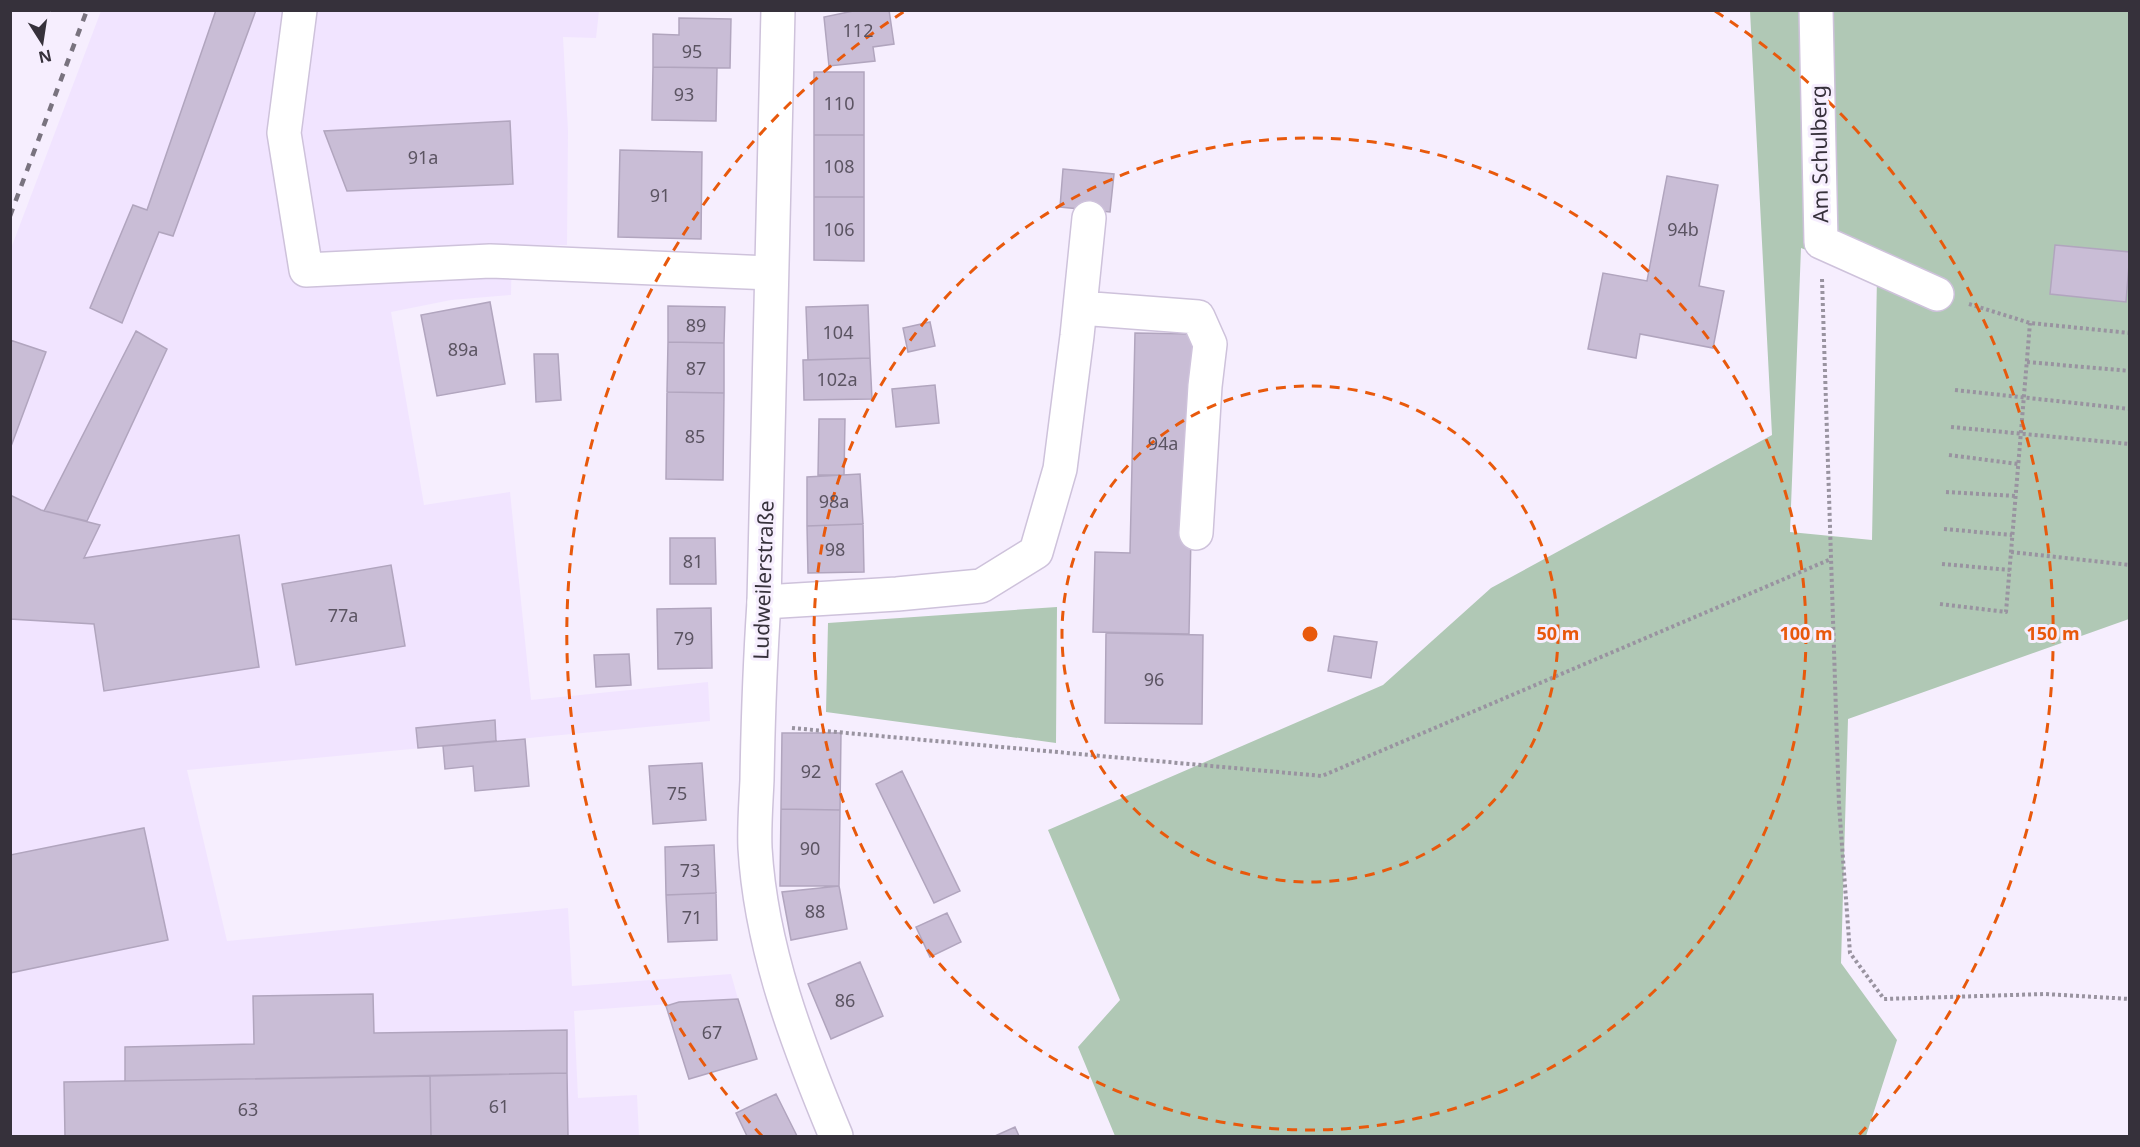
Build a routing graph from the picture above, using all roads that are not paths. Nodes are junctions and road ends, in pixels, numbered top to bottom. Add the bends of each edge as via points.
1 (300, 10) edge
2 (778, 10) edge
3 (1816, 10) edge
4 (1089, 218) dead end
5 (771, 273) junction
6 (1937, 294) road end
7 (1080, 308) junction
8 (1196, 533) dead end
9 (764, 602) junction
10 (836, 1137) edge

1 - 5 main road via 284,133 306,270 490,261
2 - 5 main road, Ludweilerstraße
3 - 6 main road, Am Schulberg via 1821,242
4 - 7 main road
5 - 9 main road, Ludweilerstraße
7 - 8 main road via 1198,317 1210,344
7 - 9 main road via 1060,470 1036,552 981,586
9 - 10 main road, Ludweilerstraße via 755,848 780,987

